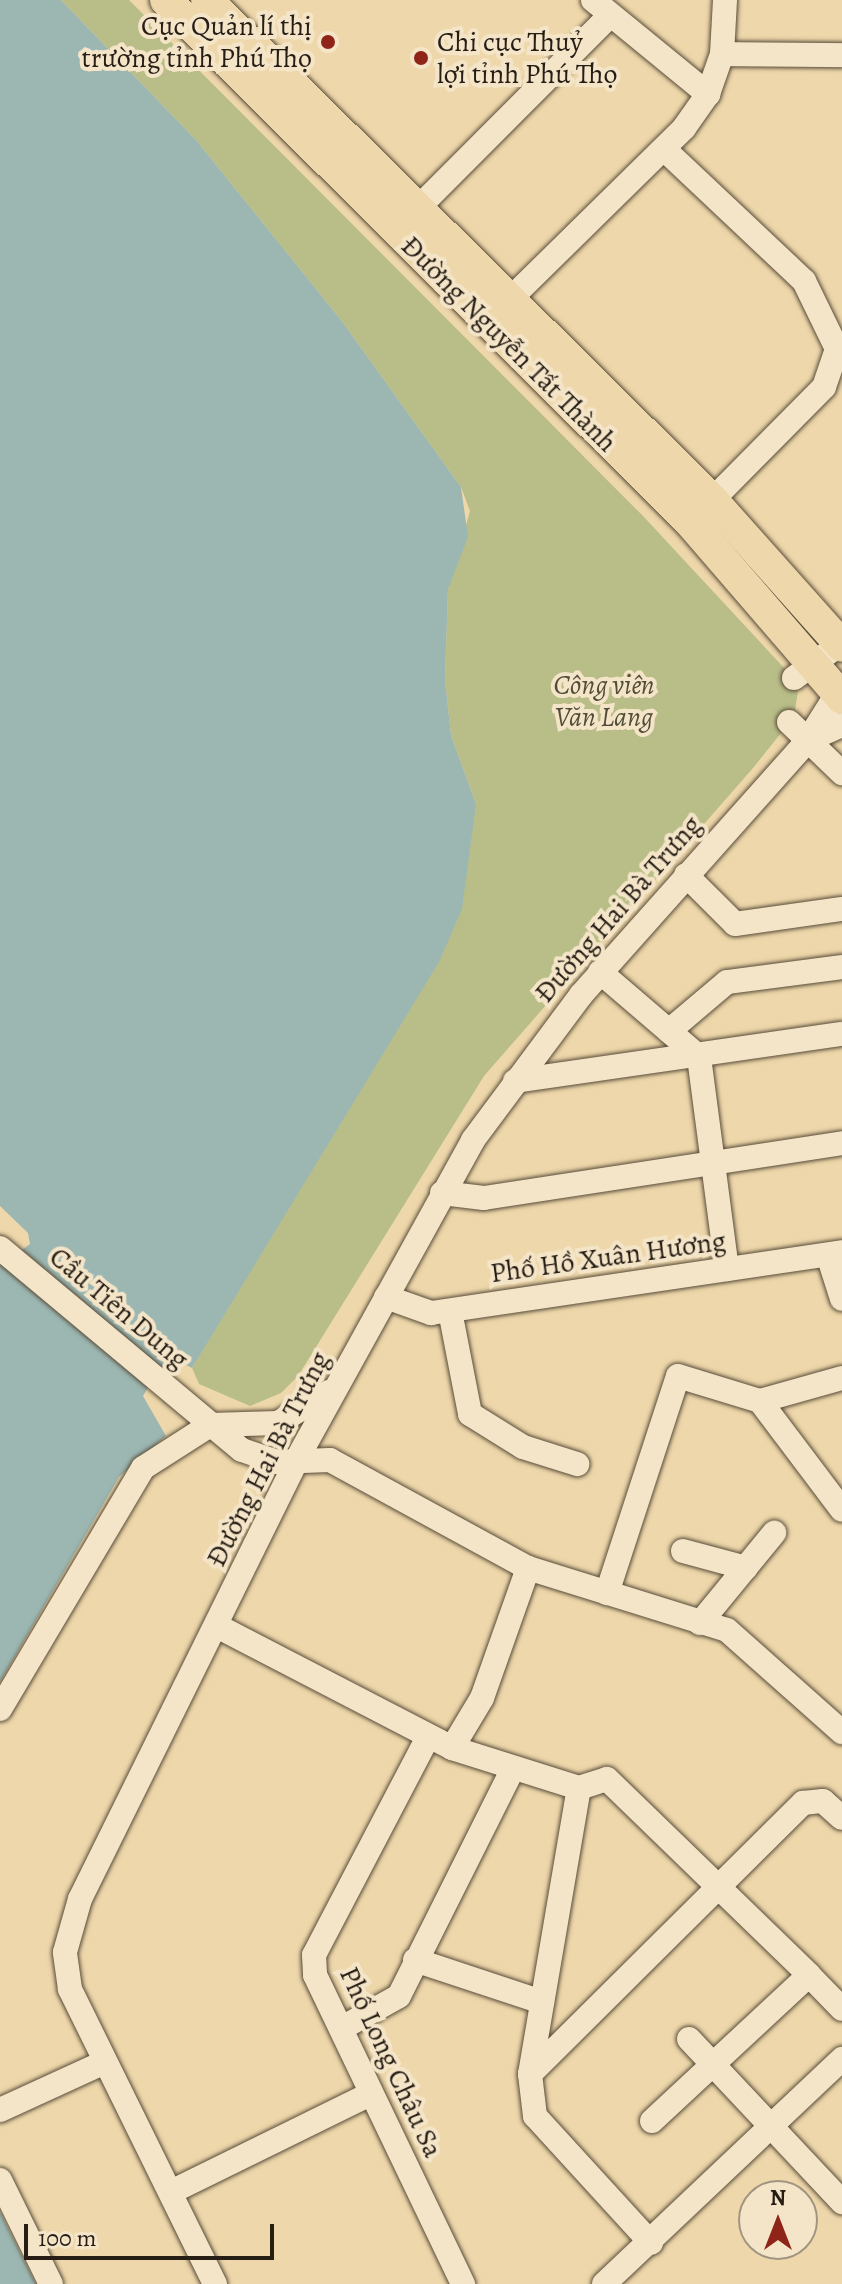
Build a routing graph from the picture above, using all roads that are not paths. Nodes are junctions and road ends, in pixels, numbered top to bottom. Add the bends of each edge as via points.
1 (166, 0) edge
2 (207, 0) edge
3 (725, 0) edge
4 (601, 8) edge
5 (722, 54) junction
6 (842, 55) edge
7 (708, 94) junction
8 (665, 150) junction
9 (416, 210) junction
10 (497, 312) junction
11 (839, 350) edge
12 (712, 500) junction
13 (823, 658) edge
14 (840, 692) edge
15 (789, 722) dead end
16 (842, 725) edge
17 (808, 740) junction
18 (842, 773) edge
19 (686, 875) junction
20 (842, 909) edge
21 (842, 967) edge
22 (600, 972) junction
23 (669, 1031) junction
24 (842, 1034) edge
25 (699, 1057) junction
26 (515, 1081) junction
27 (842, 1143) edge
28 (715, 1162) junction
29 (442, 1193) junction
30 (3, 1251) edge
31 (835, 1254) edge
32 (727, 1269) junction
33 (386, 1297) junction
34 (842, 1299) edge
35 (450, 1311) junction
36 (346, 1369) junction
37 (842, 1378) edge
38 (760, 1401) junction
39 (202, 1417) junction
40 (296, 1461) junction
41 (577, 1464) dead end
42 (842, 1510) edge
43 (774, 1533) dead end
44 (683, 1551) dead end
45 (528, 1568) junction
46 (746, 1568) junction
47 (607, 1593) junction
48 (700, 1623) junction
49 (217, 1626) junction
50 (0, 1709) edge
51 (837, 1719) edge
52 (428, 1737) junction
53 (452, 1748) junction
54 (512, 1770) junction
55 (579, 1788) junction
56 (842, 1818) edge
57 (719, 1887) junction
58 (415, 1960) junction
59 (809, 1975) junction
60 (542, 2002) junction
61 (842, 2009) edge
62 (342, 2028) junction
63 (689, 2039) dead end
64 (842, 2059) edge
65 (105, 2062) junction
66 (716, 2066) junction
67 (530, 2074) junction
68 (370, 2094) junction
69 (0, 2110) edge
70 (652, 2121) dead end
71 (770, 2126) junction
72 (0, 2180) edge
73 (171, 2192) junction
74 (842, 2202) edge
75 (651, 2243) junction
76 (51, 2284) edge
77 (215, 2284) edge
78 (463, 2284) edge
79 (604, 2284) edge

1 - 10 main road, Đường Nguyễn Tất Thành
2 - 9 main road, Đường Nguyễn Tất Thành
3 - 5 street
4 - 7 street
4 - 9 street
5 - 6 street
5 - 7 street
7 - 8 street
8 - 10 street
8 - 11 street via 804,281
9 - 10 main road, Đường Nguyễn Tất Thành
10 - 12 main road, Đường Nguyễn Tất Thành
10 - 13 main road, Đường Nguyễn Tất Thành
11 - 12 street via 824,387
12 - 13 main road, Đường Nguyễn Tất Thành
13 - 14 main road, Đường Nguyễn Tất Thành
14 - 17 street, Đường Hai Bà Trưng
15 - 17 street
16 - 17 street, Đường Hai Bà Trưng
17 - 18 street
17 - 19 street, Đường Hai Bà Trưng
19 - 20 street via 735,924
19 - 22 street, Đường Hai Bà Trưng
21 - 23 street via 727,982
22 - 23 street
22 - 26 street, Đường Hai Bà Trưng
23 - 25 street
24 - 25 street
25 - 26 street
25 - 28 street
26 - 29 street, Đường Hai Bà Trưng
27 - 28 street
28 - 29 street via 469,1200
28 - 32 street
29 - 33 street, Đường Hai Bà Trưng
30 - 39 street, Cầu Tiên Dung
31 - 32 street, Phố Hồ Xuân Hương
31 - 34 street
32 - 35 street, Phố Hồ Xuân Hương
33 - 35 street, Phố Hồ Xuân Hương via 415,1312
33 - 36 street, Đường Hai Bà Trưng
35 - 41 street via 470,1414 523,1447
36 - 39 street via 301,1414 254,1428
36 - 40 street, Đường Hai Bà Trưng
37 - 38 street
38 - 42 street
38 - 47 street via 684,1375 673,1381
39 - 40 street, Cầu Tiên Dung via 262,1459
39 - 50 street via 125,1490
40 - 45 street, Cầu Tiên Dung via 342,1465
40 - 49 street, Đường Hai Bà Trưng
43 - 46 street
44 - 46 street
45 - 47 street, Cầu Tiên Dung
45 - 53 street via 482,1698
46 - 48 street
47 - 48 street, Cầu Tiên Dung
48 - 51 street, Cầu Tiên Dung via 727,1630
49 - 52 street
49 - 65 street, Đường Hai Bà Trưng via 68,1929 68,1979
52 - 53 street
52 - 62 street, Phố Long Châu Sa via 314,1955 315,1975
53 - 54 street
54 - 55 street
54 - 58 street
55 - 57 street via 607,1779
55 - 60 street
56 - 57 street via 823,1801 803,1803
57 - 59 street
57 - 67 street
58 - 60 street
58 - 62 street via 382,2012
59 - 61 street
59 - 66 street
60 - 67 street
62 - 68 street, Phố Long Châu Sa
63 - 66 street
64 - 71 street
65 - 69 street
65 - 73 street, Đường Hai Bà Trưng
66 - 70 street
66 - 71 street
67 - 75 street via 535,2116
68 - 73 street
68 - 78 street, Phố Long Châu Sa
71 - 74 street
71 - 75 street
72 - 76 street
73 - 77 street, Đường Hai Bà Trưng
75 - 79 street

